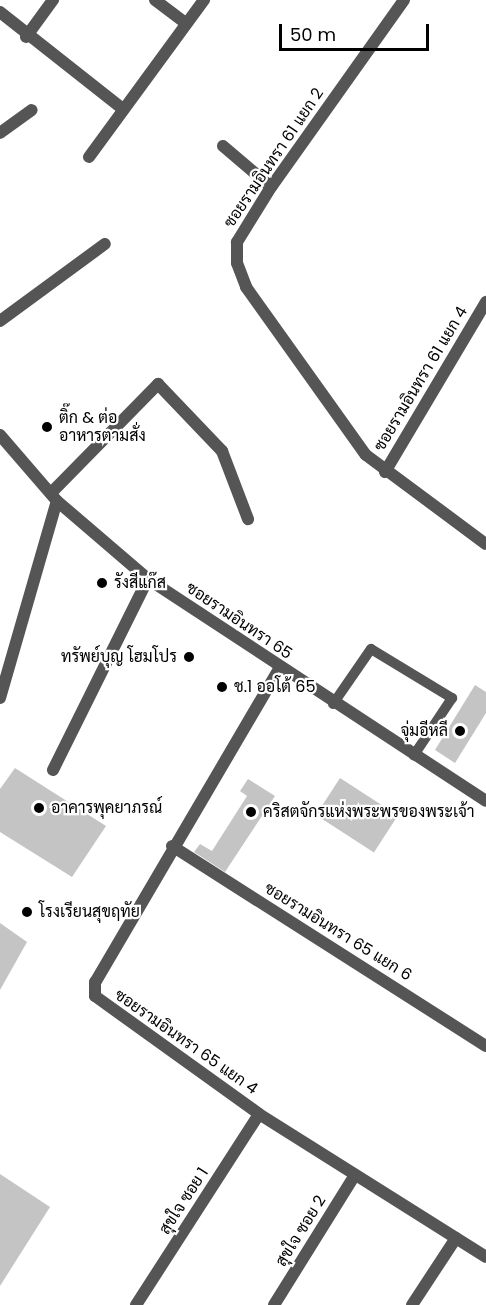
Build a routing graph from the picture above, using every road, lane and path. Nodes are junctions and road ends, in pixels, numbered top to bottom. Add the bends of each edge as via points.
1 (53, 0) edge
2 (155, 0) edge
3 (204, 0) edge
4 (405, 0) edge
5 (0, 12) edge
6 (186, 23) junction
7 (26, 37) junction
8 (123, 109) junction
9 (32, 110) dead end
10 (0, 133) edge
11 (223, 146) dead end
12 (89, 157) dead end
13 (271, 187) junction
14 (105, 244) dead end
15 (486, 302) edge
16 (0, 321) edge
17 (0, 435) edge
18 (385, 472) junction
19 (54, 497) junction
20 (248, 519) dead end
21 (486, 544) edge
22 (148, 579) junction
23 (279, 669) junction
24 (0, 698) edge
25 (333, 704) junction
26 (414, 755) junction
27 (53, 770) dead end
28 (486, 801) edge
29 (172, 846) junction
30 (486, 1046) edge
31 (259, 1114) junction
32 (356, 1175) junction
33 (456, 1238) junction
34 (486, 1257) edge
35 (136, 1305) edge
36 (274, 1305) edge
37 (412, 1305) edge

1 - 7 street
2 - 6 street
3 - 6 street
4 - 13 street, ซอยรามอินทรา 61 แยก 2
5 - 7 street
6 - 8 street
7 - 8 street
8 - 12 street
9 - 10 street
11 - 13 street
13 - 18 street, ซอยรามอินทรา 61 แยก 2 via 237,242 237,263 246,287 345,432
14 - 16 street
15 - 18 street, ซอยรามอินทรา 61 แยก 4
17 - 19 street, ซอยรามอินทรา 65
18 - 21 street, ซอยรามอินทรา 61 แยก 2
19 - 20 street via 158,384 222,451
19 - 22 street, ซอยรามอินทรา 65
19 - 24 street
22 - 23 street, ซอยรามอินทรา 65
22 - 27 street
23 - 25 street, ซอยรามอินทรา 65
23 - 29 street, ซอยรามอินทรา 65 แยก 4
25 - 26 street, ซอยรามอินทรา 65
25 - 26 lane via 371,649 452,698
26 - 28 street, ซอยรามอินทรา 65
29 - 30 street, ซอยรามอินทรา 65 แยก 6
29 - 31 street, ซอยรามอินทรา 65 แยก 4 via 95,982 95,996
31 - 32 street, ซอยรามอินทรา 65 แยก 4
31 - 35 street, สุขใจ ซอย 1
32 - 33 street, ซอยรามอินทรา 65 แยก 4
32 - 36 street, สุขใจ ซอย 2
33 - 34 street, ซอยรามอินทรา 65 แยก 4
33 - 37 street

